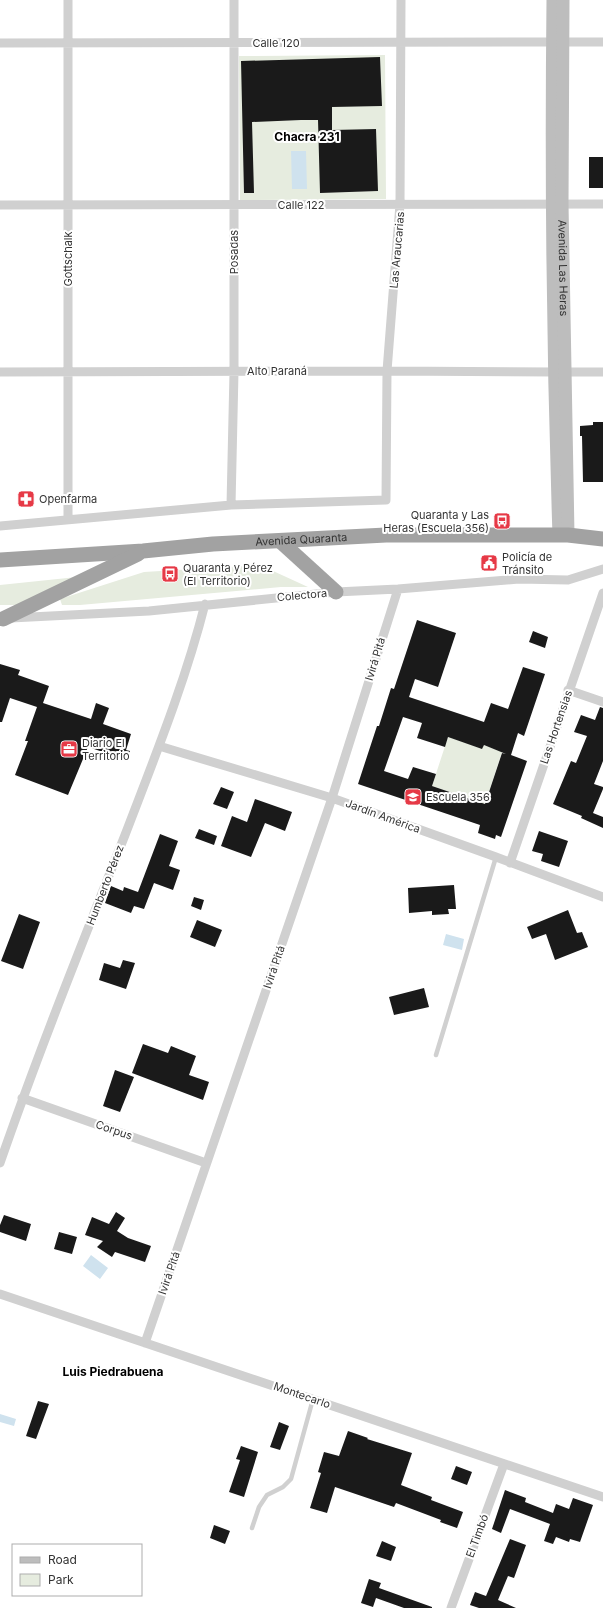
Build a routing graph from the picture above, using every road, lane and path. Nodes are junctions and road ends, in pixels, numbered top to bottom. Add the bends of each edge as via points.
1 (68, 0) edge
2 (234, 0) edge
3 (400, 0) edge
4 (553, 0) edge
5 (563, 0) edge
6 (400, 42) junction
7 (558, 42) junction
8 (603, 42) edge
9 (0, 43) edge
10 (68, 43) junction
11 (234, 43) junction
12 (400, 204) junction
13 (557, 204) junction
14 (603, 204) edge
15 (0, 205) edge
16 (68, 205) junction
17 (234, 205) junction
18 (387, 371) junction
19 (0, 372) edge
20 (68, 372) junction
21 (234, 372) junction
22 (560, 372) junction
23 (603, 372) edge
24 (231, 504) junction
25 (68, 519) junction
26 (0, 526) edge
27 (563, 535) junction
28 (603, 538) edge
29 (280, 541) junction
30 (143, 551) junction
31 (0, 560) edge
32 (603, 569) edge
33 (398, 589) junction
34 (336, 592) junction
35 (603, 593) edge
36 (205, 604) junction
37 (2, 619) edge
38 (568, 690) junction
39 (603, 702) edge
40 (159, 746) junction
41 (332, 798) junction
42 (496, 857) junction
43 (510, 863) junction
44 (603, 898) edge
45 (436, 1055) dead end
46 (22, 1098) junction
47 (206, 1163) junction
48 (0, 1164) edge
49 (0, 1294) edge
50 (145, 1342) junction
51 (314, 1399) junction
52 (504, 1464) junction
53 (603, 1497) edge
54 (252, 1528) dead end
55 (451, 1608) edge

1 - 10 street, Gottschalk
2 - 11 street, Posadas
3 - 6 street, Las Araucarias
4 - 7 main road, Avenida Las Heras
5 - 7 main road, Avenida Las Heras
6 - 7 street, Calle 120
6 - 11 street, Calle 120
6 - 12 street, Las Araucarias
7 - 8 street, Calle 120
7 - 13 main road, Avenida Las Heras
9 - 10 street, Calle 120
10 - 11 street, Calle 120
10 - 16 street, Gottschalk
11 - 17 street, Posadas
12 - 13 street, Calle 122
12 - 17 street, Calle 122
12 - 18 street, Las Araucarias
13 - 14 street, Calle 122
13 - 22 main road, Avenida Las Heras
15 - 16 street, Calle 122
16 - 17 street, Calle 122
16 - 20 street, Gottschalk
17 - 21 street, Posadas
18 - 21 street, Alto Paraná
18 - 22 street, Alto Paraná
18 - 24 street, Las Araucarias via 386,500
19 - 20 street, Alto Paraná
20 - 21 street, Alto Paraná
20 - 25 street, Gottschalk
21 - 24 street, Posadas
22 - 23 street, Alto Paraná
22 - 27 main road, Avenida Las Heras
24 - 25 street
25 - 26 street
27 - 28 highway, Avenida Quaranta
27 - 29 highway, Avenida Quaranta via 386,535
29 - 30 highway, Avenida Quaranta
29 - 34 highway
30 - 31 highway, Avenida Quaranta
30 - 37 highway
32 - 33 street, Colectora via 568,580 520,579
33 - 34 street, Colectora
33 - 41 street, Ivirá Pitá
34 - 36 street, Colectora
35 - 38 street, Las Hortensias
36 - 37 street, Colectora via 149,611
36 - 40 street, Humberto Pérez
38 - 39 street
38 - 43 street, Las Hortensias
40 - 41 street, Jardín América
40 - 46 street, Humberto Pérez
41 - 42 street, Jardín América
41 - 47 street, Ivirá Pitá
42 - 43 street, Jardín América
42 - 45 lane
43 - 44 street, Jardín América
46 - 47 street, Corpus
46 - 48 street, Humberto Pérez
47 - 50 street, Ivirá Pitá
49 - 50 street, Montecarlo
50 - 51 street, Montecarlo
51 - 52 street, Montecarlo
51 - 54 lane via 291,1478 283,1487 267,1495
52 - 53 street, Montecarlo
52 - 55 street, El Timbó

